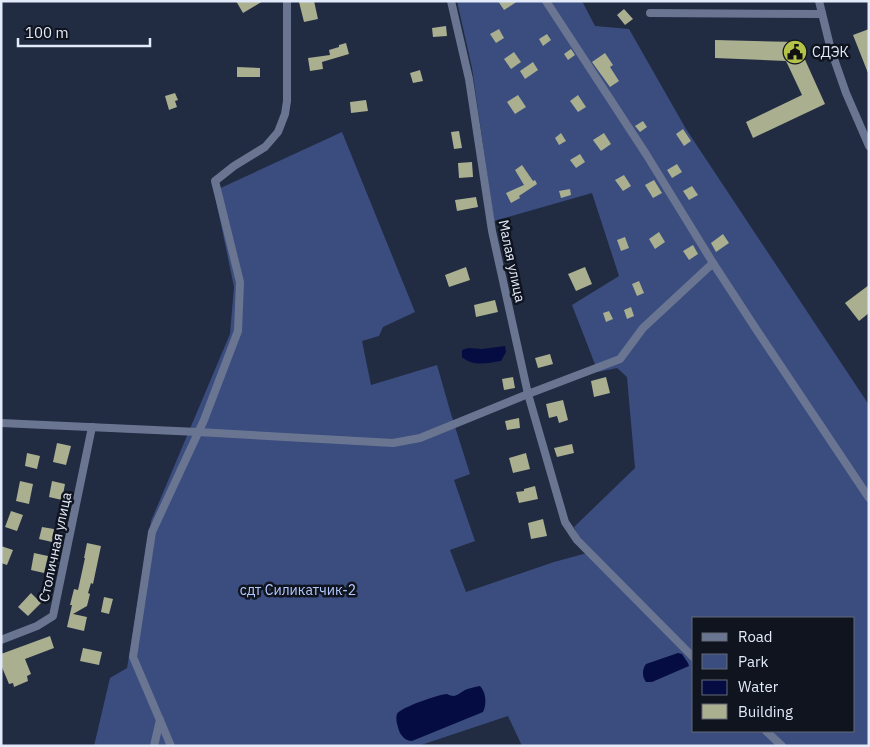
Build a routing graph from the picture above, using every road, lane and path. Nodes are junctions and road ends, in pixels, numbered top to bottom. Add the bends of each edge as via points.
1 (286, 1) edge
2 (451, 1) edge
3 (546, 1) edge
4 (819, 1) edge
5 (650, 13) dead end
6 (822, 14) junction
7 (869, 146) edge
8 (713, 263) junction
9 (528, 394) junction
10 (1, 423) edge
11 (92, 427) junction
12 (198, 432) junction
13 (869, 498) edge
14 (1, 640) edge
15 (692, 656) edge
16 (160, 720) junction
17 (767, 732) edge
18 (154, 746) edge
19 (171, 746) edge
20 (782, 746) edge

1 - 12 street via 287,101 278,132 265,147 215,181 240,282 238,330
2 - 9 street, Малая улица via 469,78 492,231
3 - 8 street
4 - 6 street
5 - 6 street
6 - 7 street via 846,93
8 - 9 street via 643,328 620,359
8 - 13 street
9 - 12 street via 420,438 393,443
9 - 15 street, Малая улица via 565,522 577,540
10 - 11 street
11 - 12 street
11 - 14 street, Столичная улица via 53,616 38,626
12 - 16 street via 152,532 133,657
16 - 18 street
16 - 19 street
17 - 20 street

